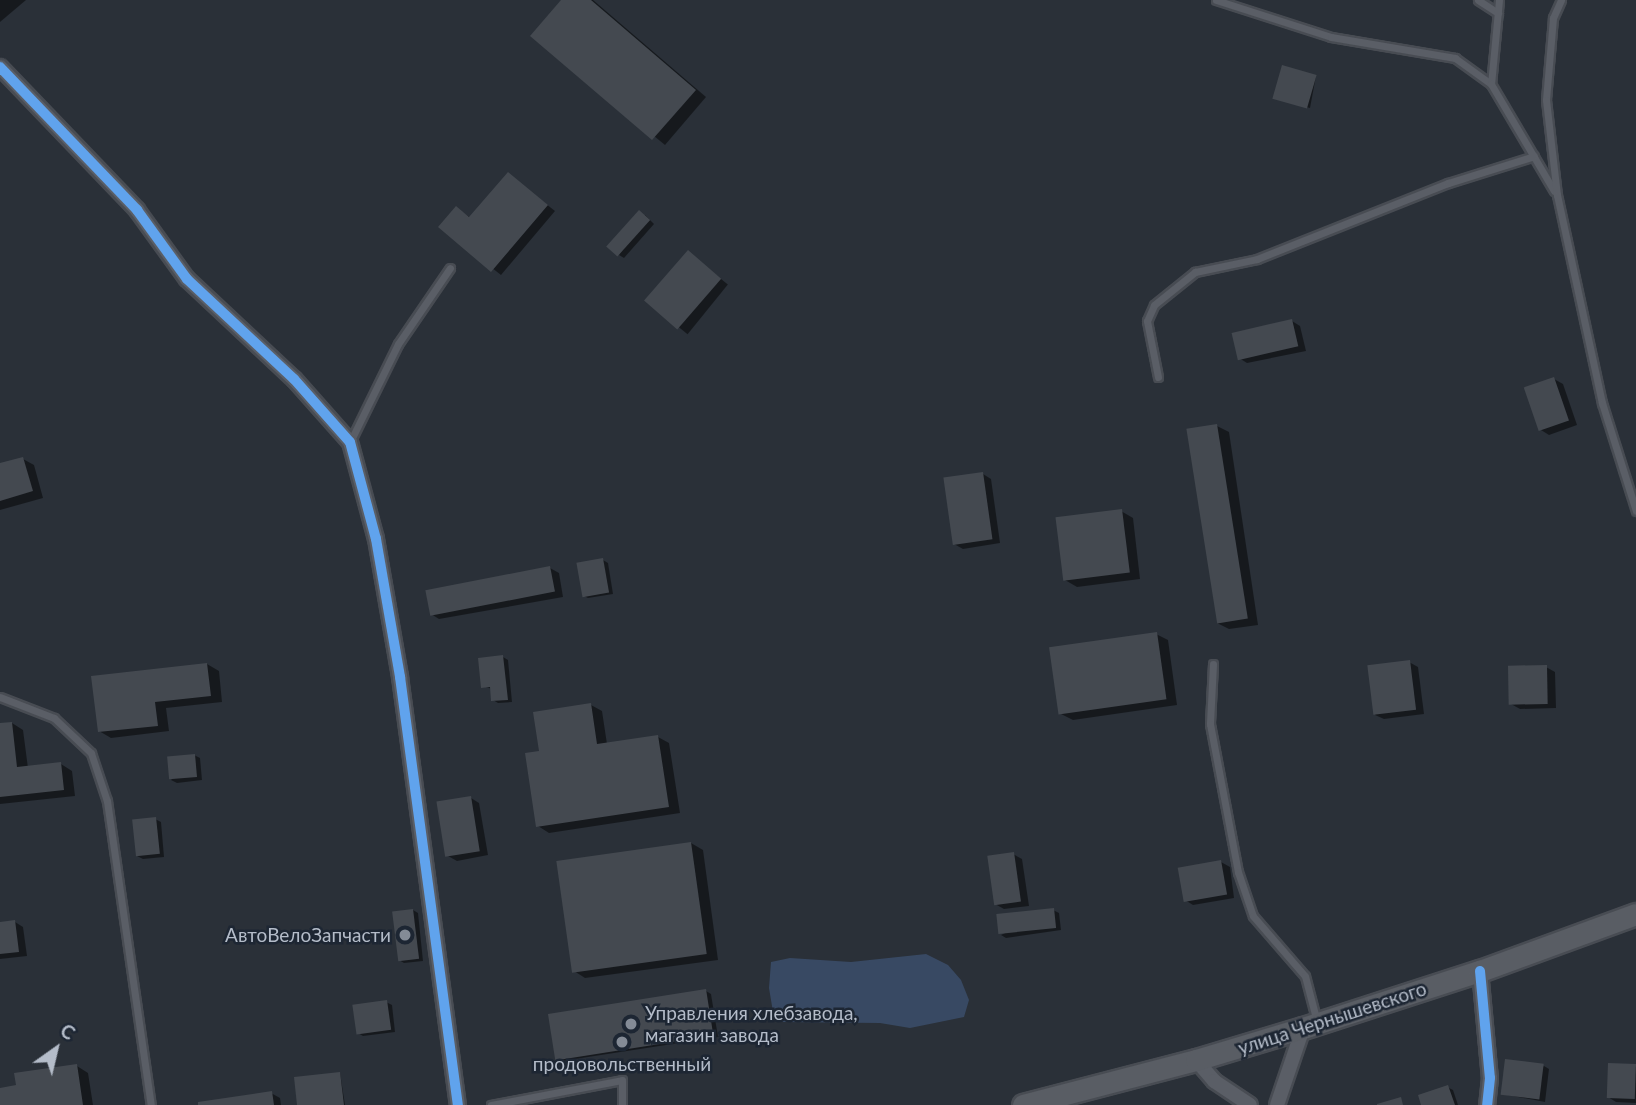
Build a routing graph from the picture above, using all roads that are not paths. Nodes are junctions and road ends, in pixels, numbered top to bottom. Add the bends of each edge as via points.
1 (1216, 0) edge
2 (1478, 0) edge
3 (1499, 0) edge
4 (1561, 0) edge
5 (1498, 13) junction
6 (0, 67) edge
7 (1491, 84) junction
8 (1534, 156) junction
9 (1556, 195) junction
10 (450, 268) dead end
11 (1158, 377) dead end
12 (349, 442) junction
13 (1636, 511) edge
14 (1213, 664) dead end
15 (0, 697) edge
16 (1636, 914) edge
17 (1480, 971) junction
18 (1310, 1025) junction
19 (1196, 1060) junction
20 (151, 1105) edge
21 (458, 1105) edge
22 (491, 1105) edge
23 (622, 1105) edge
24 (1023, 1105) edge
25 (1250, 1105) edge
26 (1277, 1105) edge
27 (1487, 1105) edge

1 - 7 lane via 1331,37 1455,58
2 - 5 lane
3 - 5 lane
4 - 9 lane via 1553,18 1546,100
5 - 7 lane
6 - 12 street via 137,210 187,279 294,379
7 - 8 lane
8 - 9 lane
8 - 11 lane via 1448,183 1256,258 1195,272 1154,304 1147,321
9 - 13 lane via 1602,403
10 - 12 lane via 398,344
12 - 21 street via 376,539 400,677
14 - 18 lane via 1210,724 1238,872 1254,916 1305,976
15 - 20 lane via 54,718 91,753 107,801
16 - 17 main road, улица Чернышевского
17 - 18 main road, улица Чернышевского
17 - 27 street via 1490,1078
18 - 19 main road, улица Чернышевского
18 - 26 street
19 - 24 main road, улица Чернышевского
19 - 25 street via 1214,1081
22 - 23 lane via 622,1080

